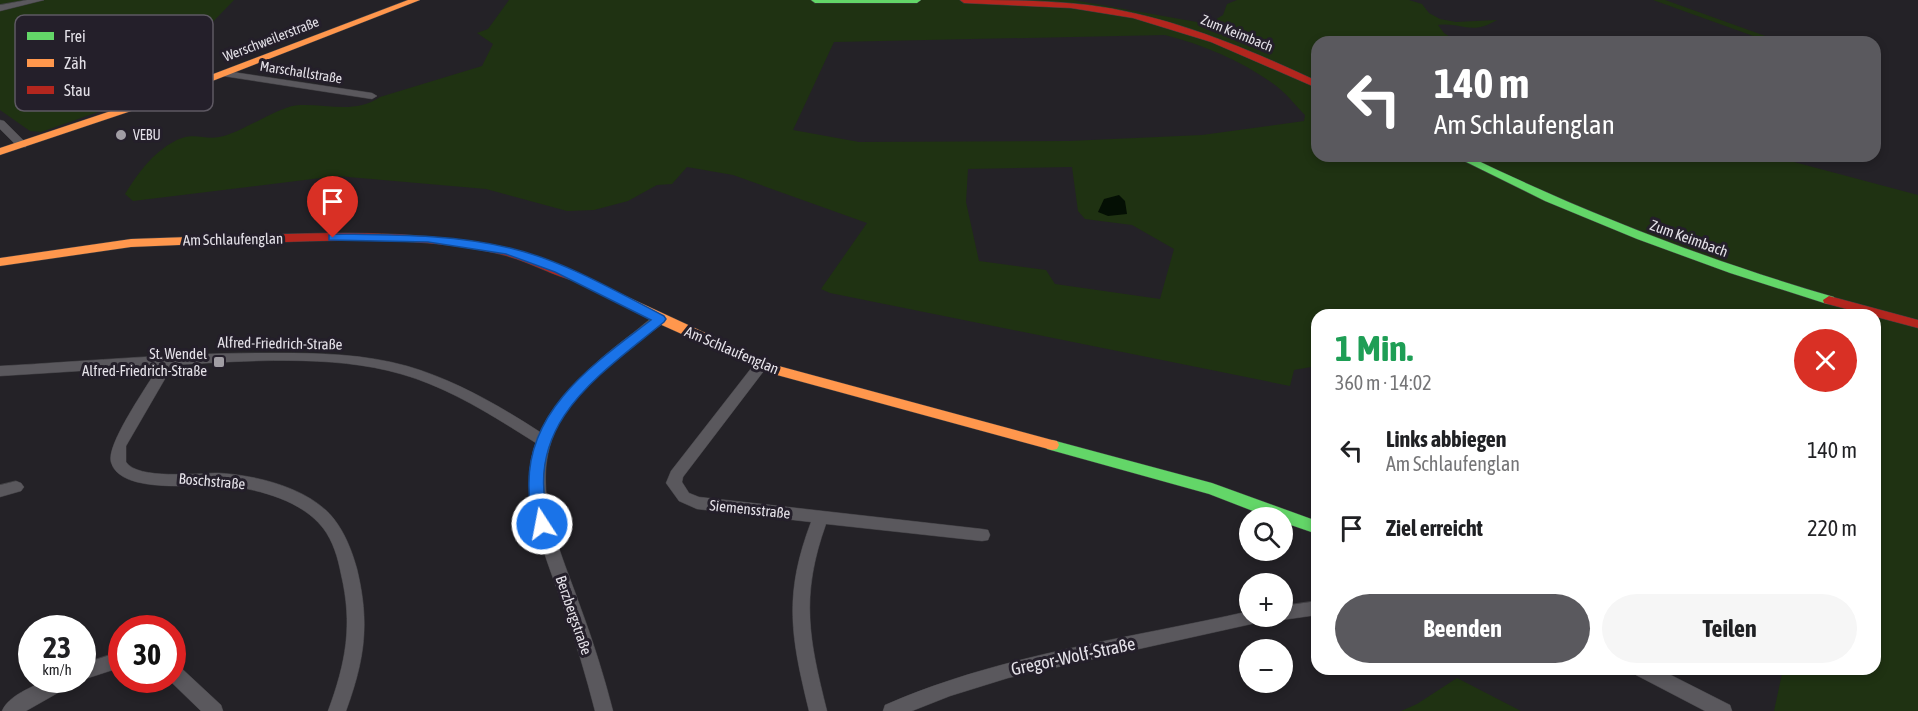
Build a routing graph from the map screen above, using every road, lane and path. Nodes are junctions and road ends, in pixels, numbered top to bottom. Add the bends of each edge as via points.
1 (40, 0) edge
2 (416, 0) edge
3 (815, 0) edge
4 (917, 0) edge
5 (964, 0) edge
6 (0, 8) edge
7 (226, 74) junction
8 (213, 79) edge
9 (1311, 82) edge
10 (372, 96) dead end
11 (125, 111) edge
12 (0, 123) edge
13 (22, 145) junction
14 (0, 152) edge
15 (1472, 162) edge
16 (0, 262) edge
17 (1861, 309) edge
18 (1881, 314) edge
19 (660, 319) junction
20 (1918, 324) edge
21 (169, 360) junction
22 (761, 365) junction
23 (0, 371) edge
24 (542, 440) junction
25 (16, 487) dead end
26 (0, 491) edge
27 (821, 516) junction
28 (1311, 526) edge
29 (982, 535) dead end
30 (1311, 609) edge
31 (1293, 611) edge
32 (1239, 620) edge
33 (1654, 675) edge
34 (186, 684) edge
35 (39, 693) edge
36 (12, 711) edge
37 (214, 711) edge
38 (337, 711) edge
39 (603, 711) edge
40 (818, 711) edge
41 (892, 711) edge
42 (1723, 711) edge

1 - 6 street
2 - 7 street, Werschweilerstraße
3 - 4 street
5 - 9 street, Zum Keimbach via 1029,1 1126,14 1217,41
7 - 8 street, Werschweilerstraße
7 - 10 street, Marschallstraße
11 - 13 street, Werschweilerstraße
12 - 13 street
13 - 14 street, Werschweilerstraße
15 - 17 street, Zum Keimbach via 1570,209 1701,260
16 - 19 street, Am Schlaufenglan via 161,240 428,239 502,250 537,260
18 - 20 street, Zum Keimbach
19 - 22 street, Am Schlaufenglan
19 - 24 street, Berzbergstraße via 574,391
21 - 23 street, Alfred-Friedrich-Straße
21 - 24 street, Alfred-Friedrich-Straße via 282,356 371,363 404,370 485,404
21 - 38 street, Boschstraße via 119,447 120,467 142,478 198,477 260,486 316,510 331,526 345,556 354,591 357,632 352,668
22 - 27 street, Siemensstraße via 676,475 676,489 697,503
22 - 28 street, Am Schlaufenglan via 1212,489
24 - 39 street, Berzbergstraße via 536,472 537,507 594,671
25 - 26 street
27 - 29 street, Siemensstraße
27 - 40 street via 802,592 801,631
30 - 31 street
32 - 41 street, Gregor-Wolf-Straße via 1050,658 928,694
33 - 42 street
34 - 37 street
35 - 36 street

